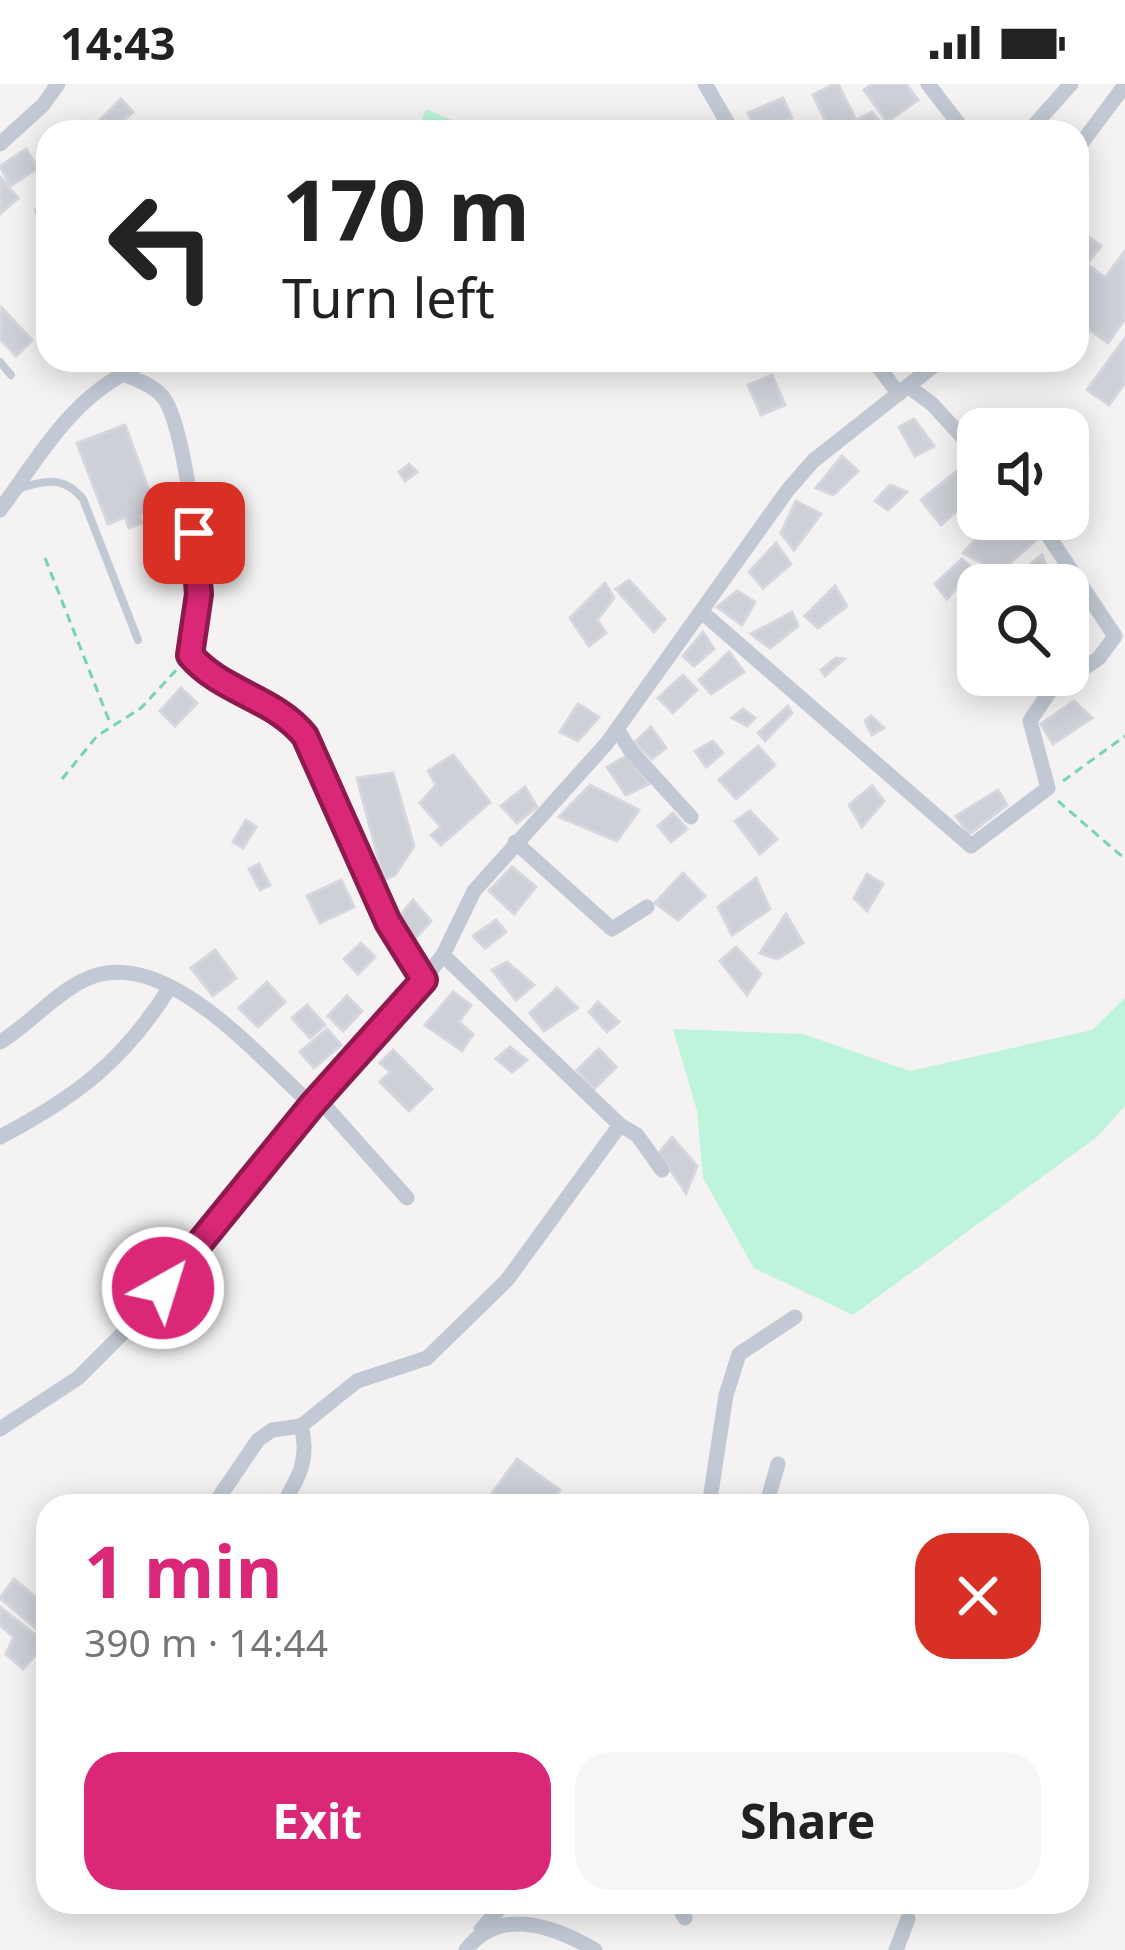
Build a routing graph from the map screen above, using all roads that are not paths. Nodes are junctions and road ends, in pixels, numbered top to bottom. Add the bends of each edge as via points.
1 (58, 84) edge
2 (705, 84) edge
3 (928, 84) edge
4 (1071, 84) edge
5 (1125, 86) edge
6 (726, 120) edge
7 (956, 120) edge
8 (1039, 120) edge
9 (1089, 132) edge
10 (0, 144) edge
11 (0, 362) edge
12 (885, 372) edge
13 (927, 372) edge
14 (11, 375) dead end
15 (904, 391) junction
16 (957, 431) edge
17 (14, 490) junction
18 (0, 510) edge
19 (1051, 540) edge
20 (703, 614) junction
21 (139, 640) dead end
22 (617, 729) junction
23 (691, 818) dead end
24 (515, 842) junction
25 (647, 907) dead end
26 (443, 956) junction
27 (424, 980) junction
28 (170, 987) junction
29 (0, 1042) edge
30 (315, 1101) junction
31 (620, 1125) junction
32 (0, 1137) edge
33 (662, 1170) dead end
34 (407, 1198) dead end
35 (795, 1317) dead end
36 (301, 1426) junction
37 (0, 1429) edge
38 (778, 1464) dead end
39 (221, 1494) edge
40 (289, 1494) edge
41 (711, 1494) edge
42 (769, 1494) edge
43 (495, 1914) edge
44 (683, 1914) edge
45 (685, 1918) dead end
46 (908, 1918) dead end
47 (479, 1932) junction
48 (466, 1950) edge
49 (595, 1950) edge
50 (896, 1950) edge

1 - 10 street
2 - 6 street
3 - 7 street
4 - 8 street
5 - 9 street
11 - 14 lane
12 - 15 street
13 - 15 street
15 - 16 street via 932,404
15 - 20 street via 813,461
17 - 18 street
17 - 21 lane via 54,480 78,493
17 - 27 street via 96,388 123,374 164,398 194,533 194,661 289,716 305,736 388,922
19 - 20 street via 1115,636 1100,658 1050,691 1030,721 1048,788 971,845
20 - 22 street
22 - 23 street
22 - 24 street
24 - 25 street via 612,929
24 - 26 street via 474,892
26 - 27 street
26 - 31 street
27 - 30 street
28 - 29 street via 139,971 85,979
28 - 30 street
28 - 32 street via 100,1076
30 - 34 street
30 - 37 street via 140,1316 78,1378
31 - 33 street
31 - 36 street via 507,1280 427,1358 357,1381
35 - 41 street via 739,1354
36 - 39 street via 258,1440
36 - 40 street via 308,1449
38 - 42 street
43 - 47 street
44 - 45 street
46 - 50 street
47 - 48 street
47 - 49 street via 523,1921

